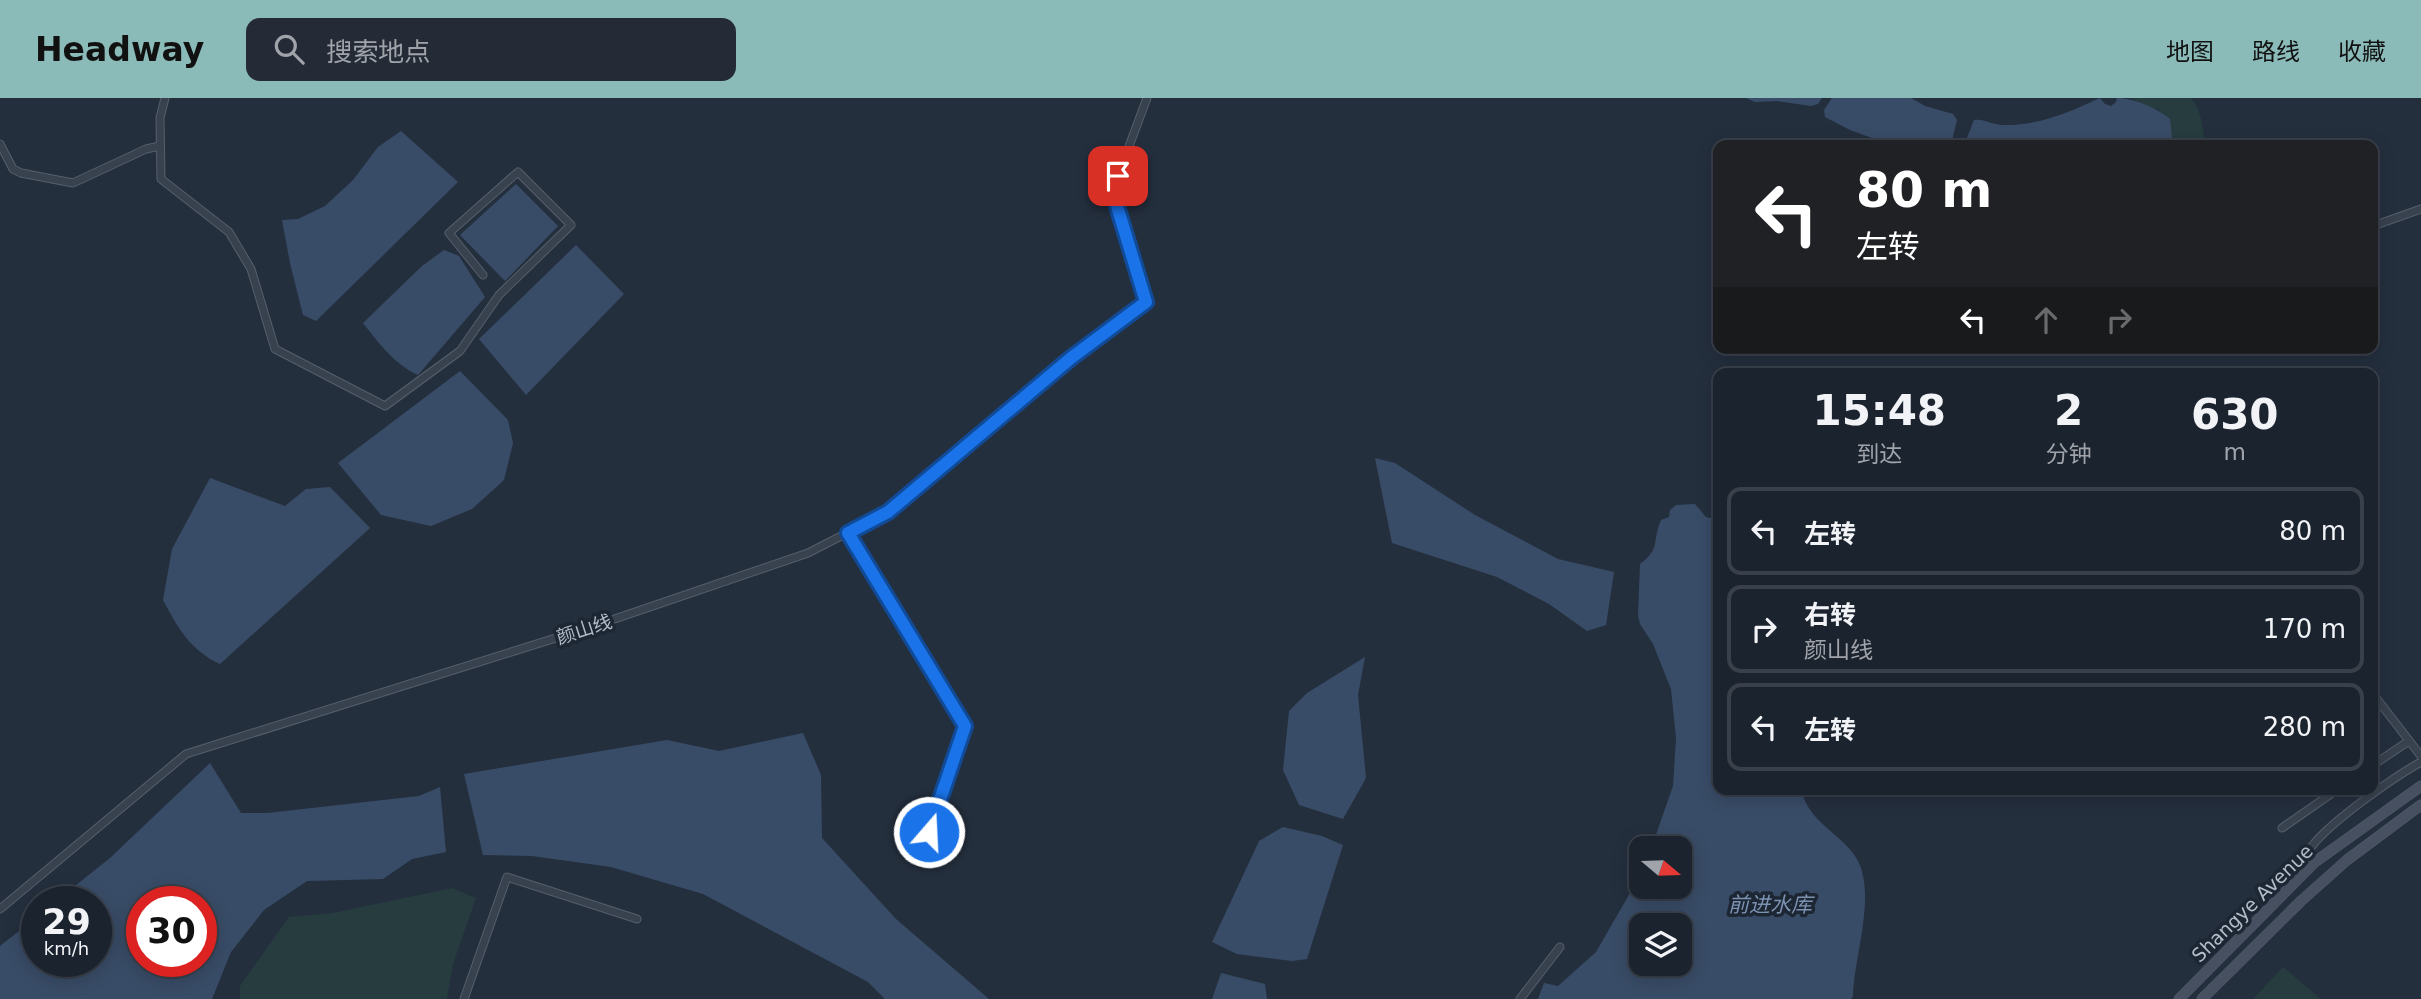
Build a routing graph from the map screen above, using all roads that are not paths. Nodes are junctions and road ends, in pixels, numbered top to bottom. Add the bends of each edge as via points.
1 (164, 98) edge
2 (1147, 98) edge
3 (0, 144) edge
4 (160, 146) junction
5 (2421, 209) edge
6 (2378, 224) edge
7 (483, 275) dead end
8 (848, 533) junction
9 (2378, 701) edge
10 (2409, 741) junction
11 (2421, 756) edge
12 (2378, 762) edge
13 (2421, 762) edge
14 (2421, 786) edge
15 (2378, 791) edge
16 (2330, 795) edge
17 (2373, 795) edge
18 (2421, 805) edge
19 (902, 828) dead end
20 (2281, 828) dead end
21 (2301, 876) junction
22 (0, 909) edge
23 (637, 919) dead end
24 (1560, 947) dead end
25 (464, 999) edge
26 (1520, 999) edge
27 (2179, 999) edge
28 (2202, 999) edge

1 - 4 street
2 - 8 street, 颜山线 via 1118,176 1117,206 1146,302 1071,358 888,512
3 - 4 street via 13,169 73,183
4 - 7 street via 162,179 229,232 251,269 275,349 385,406 460,351 499,295 571,225 518,172 449,233
5 - 6 street
8 - 19 street via 965,726 929,832
8 - 22 street, 颜山线 via 808,553 606,622 186,754
9 - 10 street
10 - 11 street
10 - 12 street
13 - 15 street
14 - 21 main road, Shangye Avenue
16 - 20 street
17 - 21 street via 2323,834 2307,853
18 - 28 main road, Shangye Avenue via 2347,860
21 - 27 main road, Shangye Avenue
23 - 25 street via 507,877
24 - 26 street

